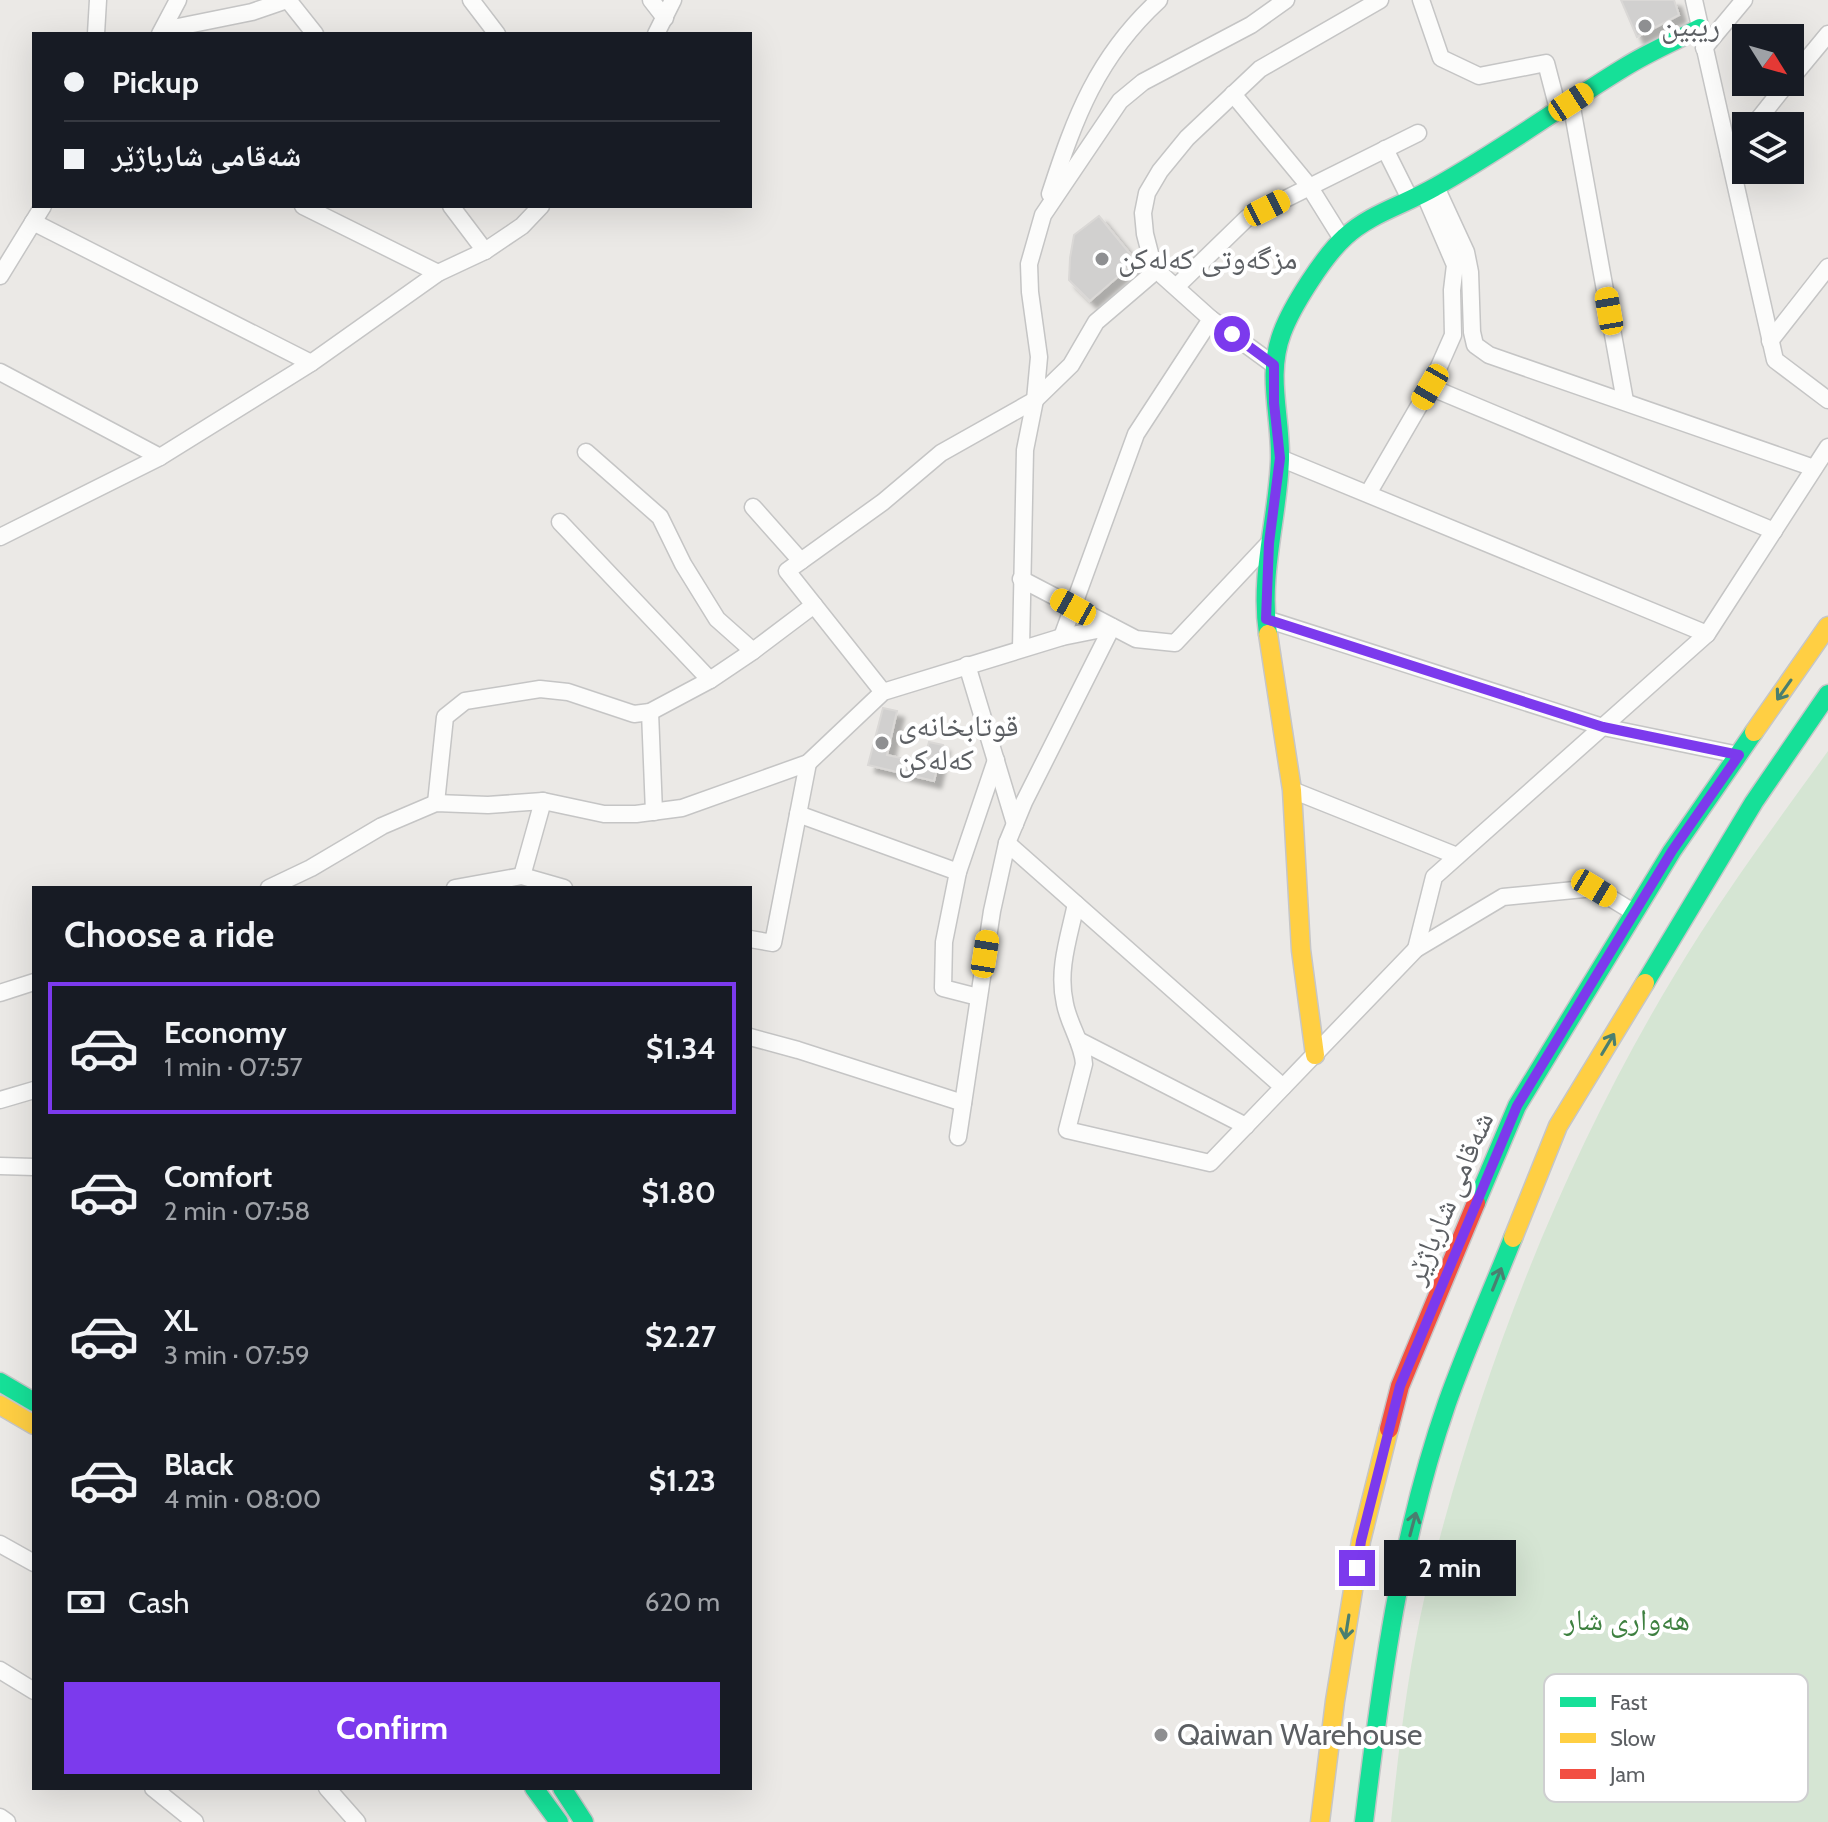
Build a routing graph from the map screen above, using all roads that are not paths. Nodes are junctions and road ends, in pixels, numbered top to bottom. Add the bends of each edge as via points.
1 (98, 0) edge
2 (178, 0) edge
3 (288, 0) edge
4 (471, 0) edge
5 (651, 0) edge
6 (673, 0) edge
7 (1159, 0) edge
8 (1286, 0) edge
9 (1421, 0) edge
10 (1694, 0) edge
11 (1744, 0) edge
12 (1377, 1) edge
13 (665, 18) junction
14 (1700, 28) junction
15 (96, 32) edge
16 (165, 32) edge
17 (169, 32) edge
18 (313, 32) edge
19 (495, 32) edge
20 (657, 32) edge
21 (1828, 34) edge
22 (1704, 48) junction
23 (1804, 63) edge
24 (1233, 94) junction
25 (1777, 96) edge
26 (1564, 105) junction
27 (1764, 112) edge
28 (1418, 133) dead end
29 (1385, 149) junction
30 (1732, 151) edge
31 (1729, 155) junction
32 (1309, 186) junction
33 (1424, 193) junction
34 (42, 208) edge
35 (307, 208) edge
36 (453, 208) edge
37 (539, 208) edge
38 (1043, 215) junction
39 (33, 222) junction
40 (1342, 239) junction
41 (485, 251) junction
42 (1828, 267) edge
43 (1158, 269) junction
44 (438, 273) junction
45 (0, 276) edge
46 (1176, 287) junction
47 (1211, 319) junction
48 (1770, 341) junction
49 (311, 363) junction
50 (1274, 365) junction
51 (0, 372) edge
52 (1430, 387) junction
53 (1035, 400) junction
54 (1828, 400) edge
55 (1625, 401) junction
56 (1828, 447) edge
57 (586, 452) dead end
58 (160, 457) junction
59 (1280, 458) junction
60 (1814, 468) junction
61 (1369, 492) junction
62 (753, 507) dead end
63 (560, 522) dead end
64 (1774, 531) junction
65 (0, 537) edge
66 (1269, 543) junction
67 (801, 561) junction
68 (1021, 579) junction
69 (814, 605) junction
70 (1073, 607) junction
71 (1266, 619) junction
72 (1828, 626) edge
73 (1112, 627) junction
74 (1707, 634) junction
75 (1062, 637) junction
76 (1021, 649) junction
77 (753, 651) junction
78 (967, 665) junction
79 (710, 680) junction
80 (883, 692) junction
81 (1828, 694) edge
82 (650, 712) junction
83 (1603, 727) junction
84 (1739, 755) junction
85 (996, 760) junction
86 (808, 763) junction
87 (1292, 790) junction
88 (1738, 790) junction
89 (543, 801) junction
90 (436, 803) junction
91 (654, 812) junction
92 (798, 814) junction
93 (1015, 824) junction
94 (1007, 843) junction
95 (1457, 856) junction
96 (958, 872) junction
97 (522, 876) junction
98 (495, 884) edge
99 (273, 886) edge
100 (475, 886) edge
101 (557, 886) edge
102 (1076, 904) junction
103 (1635, 913) junction
104 (752, 939) edge
105 (1416, 949) junction
106 (32, 983) edge
107 (0, 993) edge
108 (978, 997) junction
109 (752, 1038) edge
110 (1078, 1040) junction
111 (1315, 1055) junction
112 (1283, 1087) junction
113 (32, 1091) edge
114 (0, 1100) edge
115 (963, 1103) junction
116 (1246, 1126) junction
117 (958, 1137) dead end
118 (0, 1166) edge
119 (32, 1167) edge
120 (0, 1382) edge
121 (32, 1401) edge
122 (0, 1405) edge
123 (32, 1424) edge
124 (0, 1544) edge
125 (32, 1562) edge
126 (0, 1670) edge
127 (32, 1690) edge
128 (155, 1790) edge
129 (329, 1790) edge
130 (535, 1790) edge
131 (563, 1790) edge
132 (0, 1817) edge
133 (7, 1822) edge
134 (195, 1822) edge
135 (357, 1822) edge
136 (559, 1822) edge
137 (584, 1822) edge
138 (1320, 1822) edge
139 (1364, 1822) edge

1 - 15 street
2 - 16 street
3 - 17 street
3 - 18 street
4 - 19 street
5 - 13 street
6 - 13 street
7 - 38 street via 1117,45 1086,97
8 - 38 street via 1251,25 1143,82 1120,101
9 - 26 street via 1441,58 1479,76 1546,63
10 - 14 street
11 - 22 street
12 - 24 street via 1260,69
13 - 20 street
14 - 22 street
14 - 26 main road
21 - 23 street
22 - 31 street
24 - 32 street
24 - 43 street via 1187,138 1147,193 1145,234
25 - 27 street
26 - 33 main road
26 - 55 street
28 - 29 street
29 - 32 street
29 - 33 street
30 - 31 street
31 - 48 street
32 - 40 street
32 - 46 street via 1247,218
33 - 40 main road
33 - 52 street via 1455,265 1453,335
33 - 55 street via 1466,252 1475,345 1489,355
34 - 39 street
35 - 44 street
36 - 41 street
37 - 41 street
38 - 53 street via 1029,264 1039,357
39 - 45 street
39 - 49 street
40 - 50 main road via 1314,275 1282,332
41 - 44 street
42 - 48 street
43 - 46 street
43 - 53 street via 1096,322 1071,365
44 - 49 street
46 - 47 street
47 - 50 street
47 - 70 street via 1136,434
48 - 54 street via 1775,360
49 - 58 street
50 - 59 main road
51 - 58 street
52 - 61 street
52 - 64 street
53 - 67 street via 941,453
53 - 68 street via 1025,450
55 - 60 street
56 - 60 street
57 - 77 street via 660,517 717,619
58 - 65 street
59 - 61 street
59 - 66 main road
60 - 64 street
61 - 74 street
62 - 67 street
63 - 79 street
64 - 74 street
66 - 71 main road
66 - 73 street via 1175,643 1136,639
67 - 69 street via 787,571
68 - 70 street
68 - 76 street
69 - 77 street
69 - 80 street
70 - 73 street
70 - 75 street
71 - 83 street
71 - 87 main road
72 -> 84 main road, شەقامی شارباژێر
73 - 75 street
73 - 93 street
74 - 83 street
75 - 76 street
76 - 78 street
77 - 79 street
78 - 80 street
78 - 85 street
79 - 82 street
80 - 86 street
81 - 88 main road, شەقامی شارباژێر
82 - 90 street via 634,714 568,692 540,689 465,701 445,717
82 - 91 street
83 - 84 street
83 - 95 street
84 - 88 main road, شەقامی شارباژێر
85 - 93 street
85 - 96 street
86 - 91 street via 705,801
86 - 92 street
87 - 95 street
87 - 111 main road via 1301,950
88 - 103 main road, شەقامی شارباژێر via 1672,851
139 -> 88 main road, شەقامی شارباژێر via 1381,1682 1410,1534 1447,1404 1558,1126
89 - 90 street
89 - 91 street via 604,814
89 - 97 street
90 - 99 street via 382,826
92 - 96 street
92 - 104 street via 773,943
93 - 94 street
94 - 102 street
94 - 108 street
95 - 105 street via 1434,877
96 - 108 street via 944,942 943,988
97 - 98 street
97 - 101 street
98 - 100 street
102 - 110 street via 1062,986
102 - 112 street
103 - 105 street via 1594,888 1503,897
103 -> 138 main road, شەقامی شارباژێر via 1517,1106 1400,1386 1361,1541
105 - 111 street
106 - 107 street
108 - 115 street
109 - 115 street
110 - 116 street
110 - 116 street via 1084,1064 1067,1130 1210,1163
111 - 112 street
112 - 116 street
113 - 114 street
115 - 117 street
118 - 119 street
120 - 121 main road
122 - 123 main road
124 - 125 street
126 - 127 street
128 - 134 street
129 - 135 street
130 - 136 main road
131 - 137 main road
132 - 133 street

